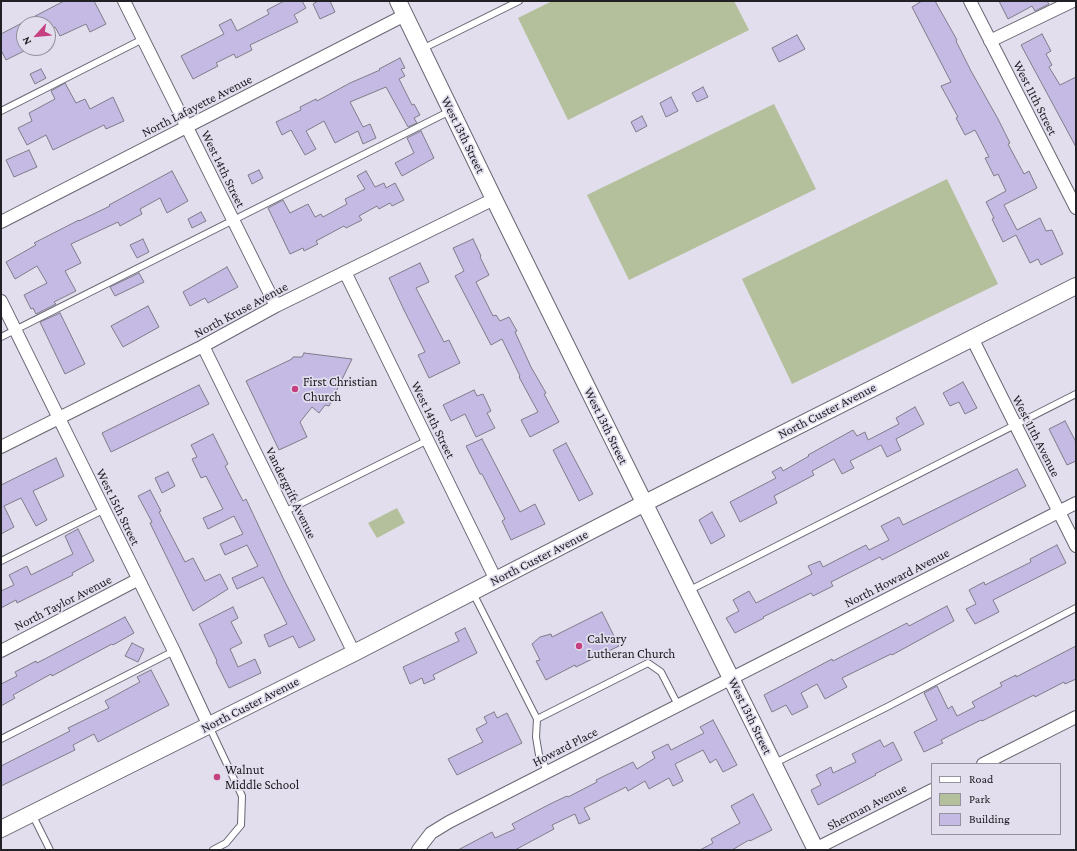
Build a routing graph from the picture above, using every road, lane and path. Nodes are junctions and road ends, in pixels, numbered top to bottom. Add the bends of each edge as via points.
1 (124, 1) edge
2 (519, 1) edge
3 (970, 1) edge
4 (1073, 1) edge
5 (401, 8) edge
6 (143, 39) junction
7 (990, 41) junction
8 (421, 50) junction
9 (451, 110) junction
10 (1, 111) edge
11 (187, 127) junction
12 (494, 199) junction
13 (1076, 208) edge
14 (233, 220) junction
15 (1, 222) edge
16 (345, 272) junction
17 (1076, 286) edge
18 (1, 301) edge
19 (276, 306) junction
20 (15, 330) junction
21 (1, 337) edge
22 (972, 338) junction
23 (203, 346) junction
24 (1076, 394) edge
25 (58, 418) junction
26 (1015, 425) junction
27 (428, 440) junction
28 (1, 447) edge
29 (645, 503) junction
30 (1076, 504) edge
31 (103, 510) junction
32 (284, 512) junction
33 (1059, 512) junction
34 (1076, 546) edge
35 (1, 561) edge
36 (138, 580) junction
37 (496, 580) junction
38 (688, 591) junction
39 (473, 592) junction
40 (1076, 608) edge
41 (1, 651) edge
42 (174, 651) junction
43 (354, 653) junction
44 (731, 678) junction
45 (678, 705) junction
46 (1076, 717) edge
47 (536, 719) junction
48 (209, 726) junction
49 (1, 739) edge
50 (985, 763) edge
51 (773, 764) junction
52 (548, 772) junction
53 (931, 791) edge
54 (32, 814) junction
55 (1, 829) edge
56 (50, 850) edge
57 (213, 850) edge
58 (418, 850) edge
59 (814, 850) edge

1 - 6 street, West 14th Street
2 - 8 lane
3 - 7 street, West 11th Street
4 - 7 street
5 - 8 street, West 13th Street
5 - 11 street, North Lafayette Avenue
6 - 10 lane
6 - 11 street, West 14th Street
7 - 13 street, West 11th Street
8 - 9 street, West 13th Street
9 - 12 street, West 13th Street
9 - 14 lane
11 - 14 street, West 14th Street
11 - 15 street, North Lafayette Avenue
12 - 16 street, North Kruse Avenue
12 - 29 street, West 13th Street
14 - 19 street, West 14th Street
14 - 20 lane
16 - 19 street, North Kruse Avenue
16 - 27 street, West 14th Street
17 - 22 street, North Custer Avenue
18 - 20 street, West 15th Street
19 - 23 street, North Kruse Avenue
20 - 21 lane
20 - 25 street, West 15th Street
22 - 26 street, West 11th Avenue
22 - 29 street, North Custer Avenue
23 - 25 street, North Kruse Avenue
23 - 32 street, Vandergrift Avenue
24 - 26 lane
25 - 28 street, North Kruse Avenue
25 - 31 street, West 15th Street
26 - 33 street, West 11th Avenue
26 - 38 lane
27 - 32 lane
27 - 37 street, West 14th Street
29 - 37 street, North Custer Avenue
29 - 38 street, West 13th Street
30 - 33 street, North Howard Avenue
31 - 35 lane
31 - 36 street, West 15th Street
32 - 43 street, Vandergrift Avenue
33 - 34 street, West 11th Avenue
33 - 44 street, North Howard Avenue
36 - 41 street, North Taylor Avenue
36 - 42 street, West 15th Street
37 - 39 street, North Custer Avenue
38 - 44 street, West 13th Street
39 - 43 street, North Custer Avenue
39 - 47 lane
40 - 51 lane
42 - 48 street, West 15th Street
42 - 49 lane
43 - 48 street, North Custer Avenue
44 - 45 street, Howard Place
44 - 51 street, West 13th Street
45 - 47 lane via 661,672 648,663
45 - 52 street, Howard Place
46 - 50 street
47 - 52 lane via 539,755
48 - 54 street, North Custer Avenue
48 - 57 lane via 242,796 241,825 226,843
51 - 59 street, West 13th Street
52 - 58 street, Howard Place via 449,822 431,833
53 - 59 street, Sherman Avenue
54 - 55 street, North Custer Avenue
54 - 56 lane

